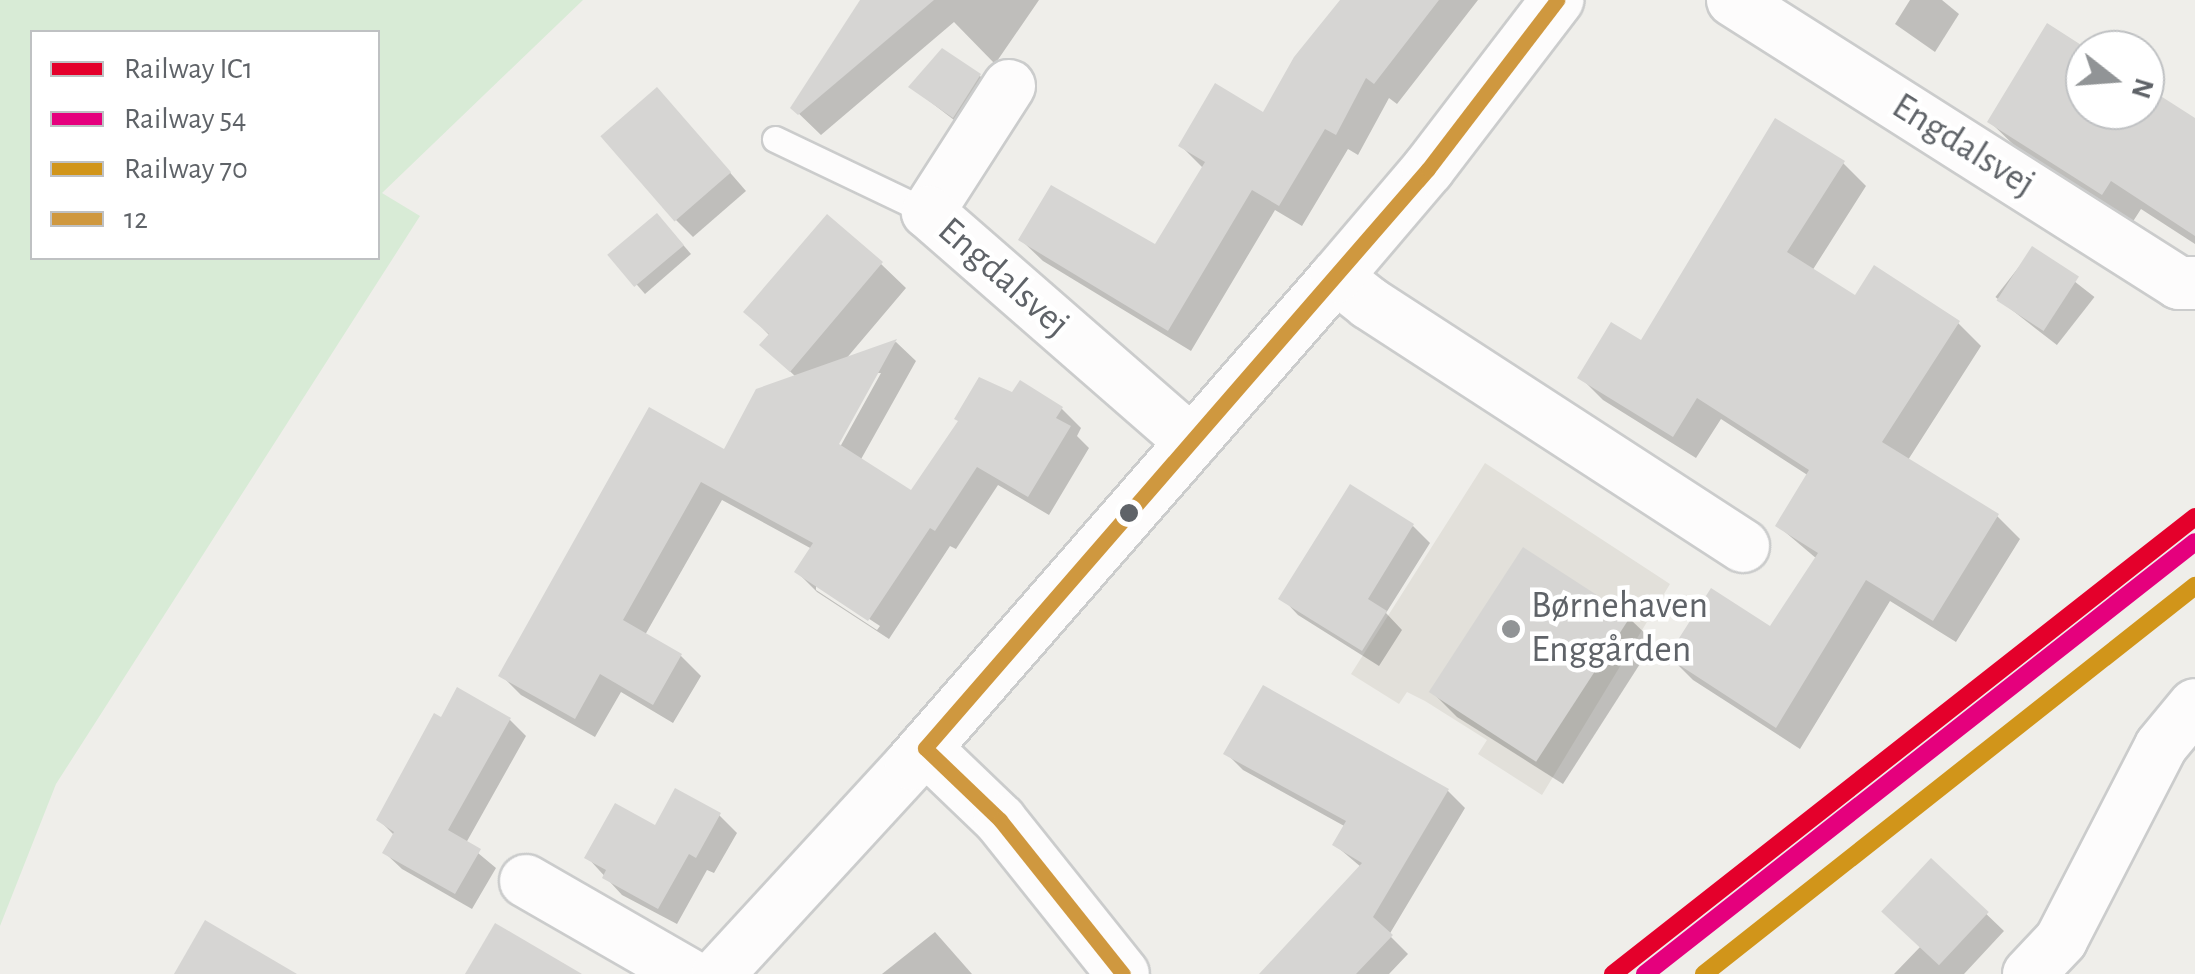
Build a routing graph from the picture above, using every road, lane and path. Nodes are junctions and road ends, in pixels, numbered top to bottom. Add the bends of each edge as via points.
1 (1558, 0) edge
2 (1733, 0) edge
3 (1010, 86) dead end
4 (775, 140) dead end
5 (928, 212) junction
6 (1336, 277) junction
7 (2195, 283) edge
8 (1192, 442) junction
9 (1742, 546) dead end
10 (2195, 705) edge
11 (925, 748) junction
12 (526, 881) dead end
13 (688, 974) edge
14 (718, 974) edge
15 (1124, 974) edge
16 (2029, 974) edge

1 - 6 street
2 - 7 street, Engdalsvej via 2179,283
3 - 5 street, Engdalsvej
4 - 5 lane
5 - 8 street, Engdalsvej
6 - 8 street
6 - 9 street
8 - 11 street
10 - 16 street via 2161,746 2061,940
11 - 14 street
11 - 15 street via 1000,820
12 - 13 street

